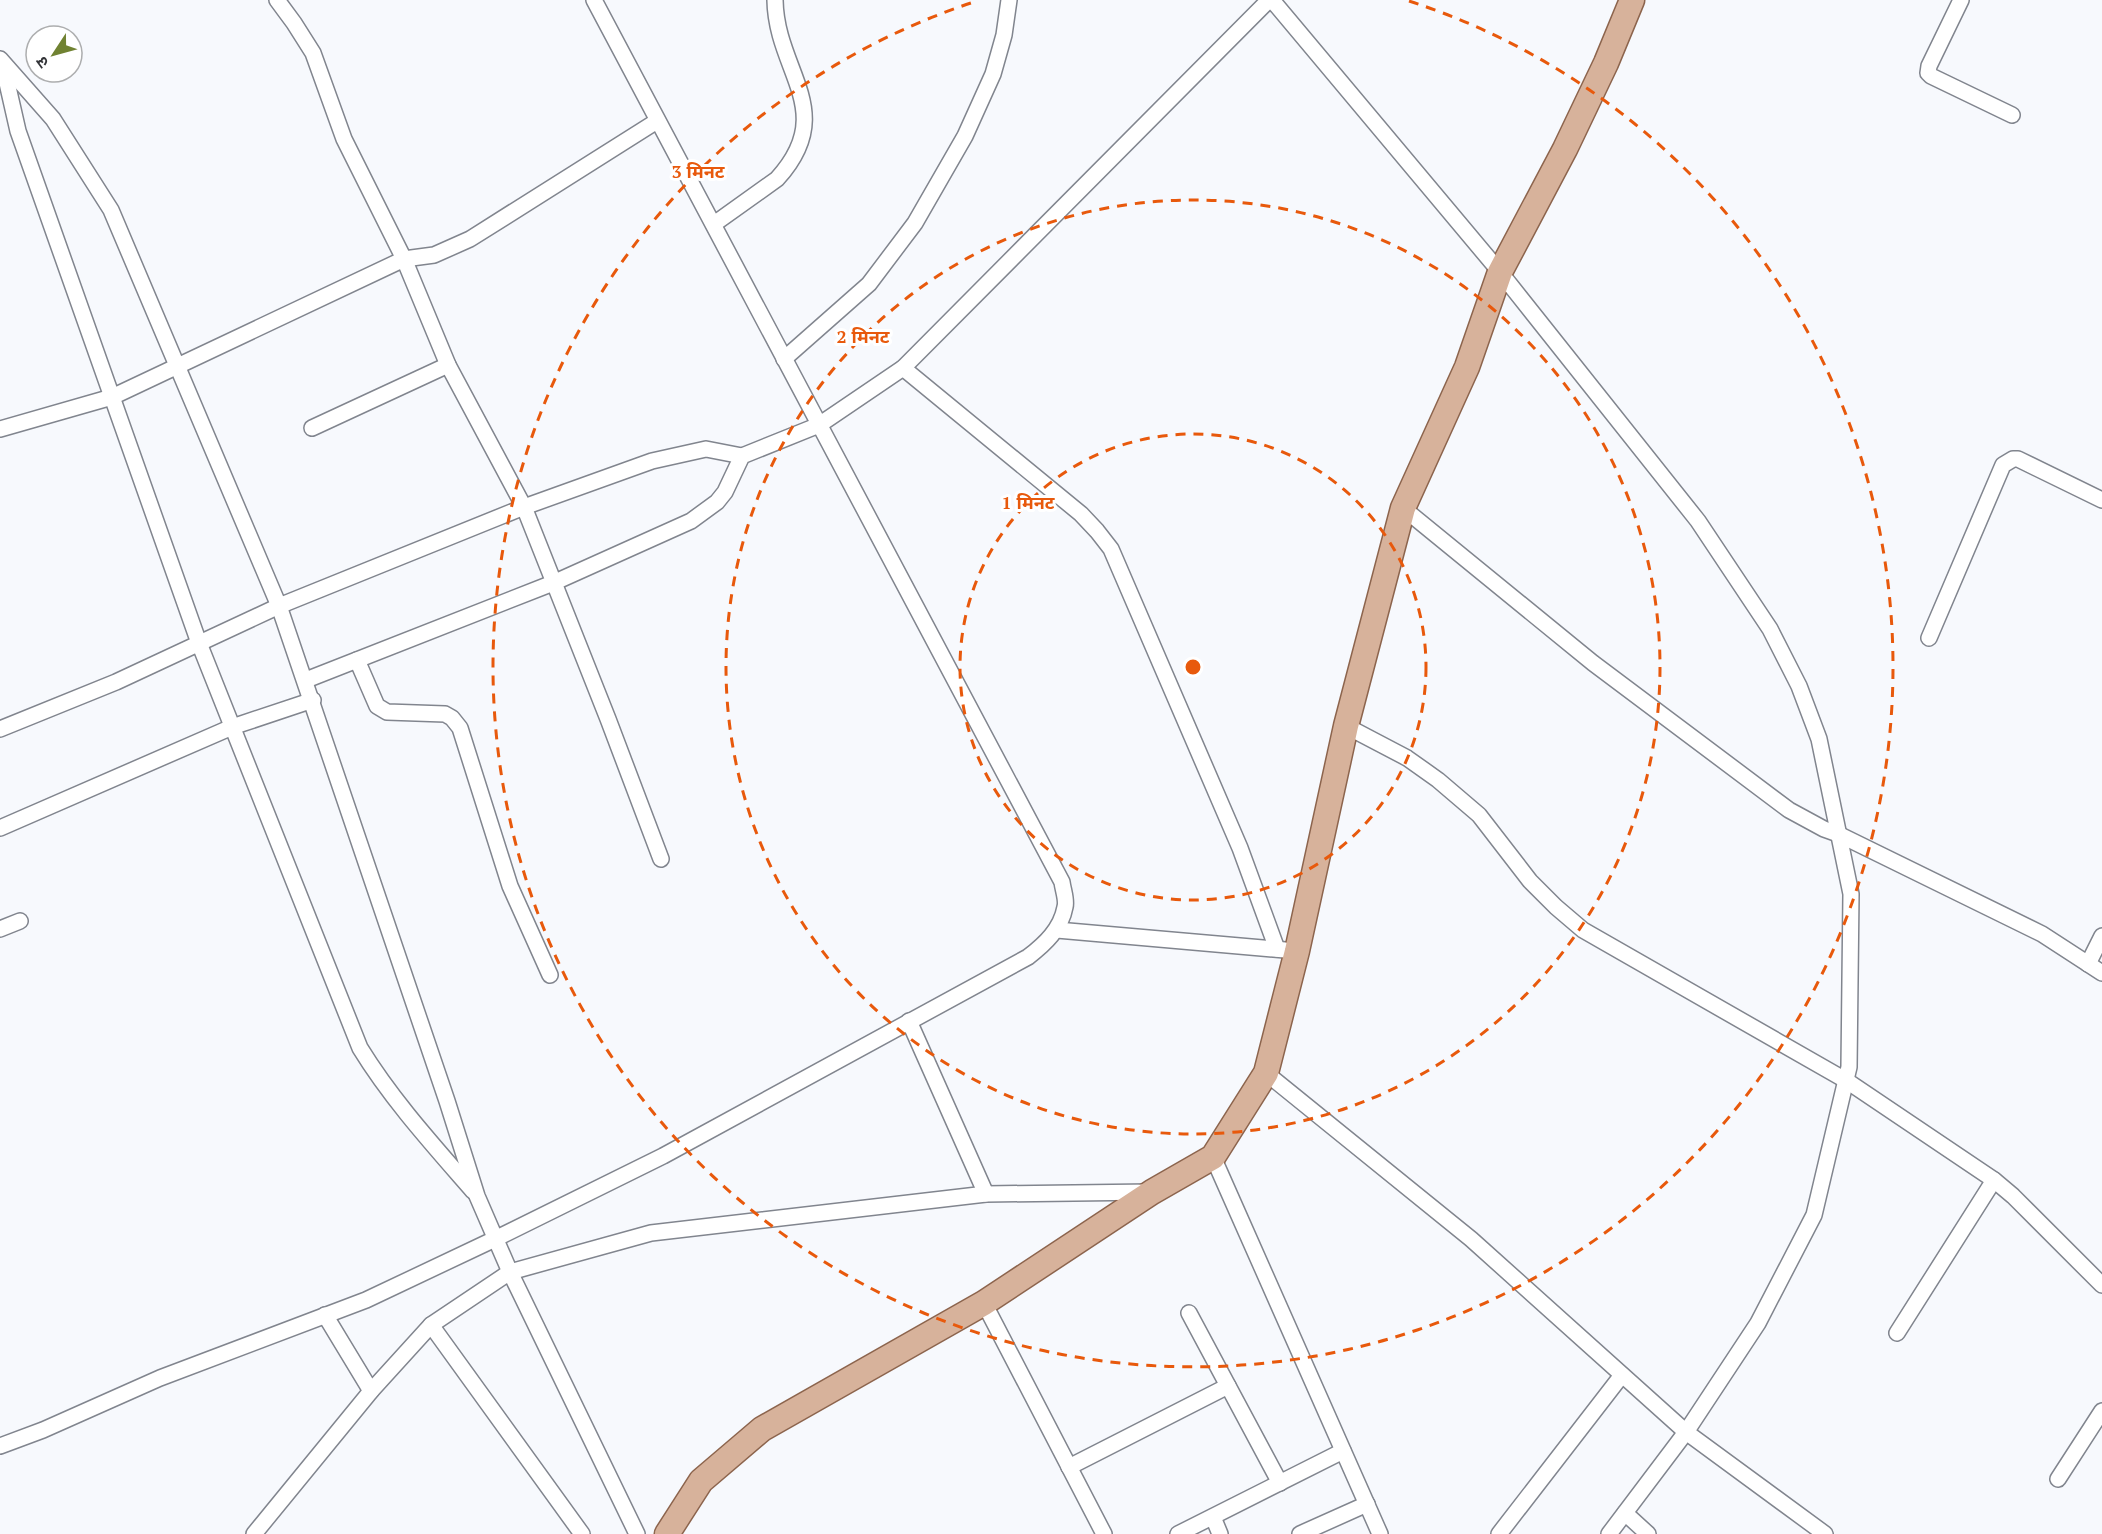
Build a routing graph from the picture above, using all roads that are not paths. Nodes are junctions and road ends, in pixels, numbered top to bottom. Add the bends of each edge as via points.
1 (277, 0) edge
2 (594, 0) edge
3 (775, 0) edge
4 (1009, 0) edge
5 (1270, 0) edge
6 (1632, 0) edge
7 (1961, 0) edge
8 (1, 60) edge
9 (2012, 115) dead end
10 (657, 121) junction
11 (714, 224) junction
12 (404, 260) junction
13 (1500, 272) junction
14 (784, 358) junction
15 (448, 365) junction
16 (177, 367) junction
17 (903, 368) junction
18 (112, 397) junction
19 (819, 425) junction
20 (312, 428) dead end
21 (0, 429) edge
22 (742, 456) junction
23 (2102, 500) edge
24 (524, 507) junction
25 (1403, 508) junction
26 (553, 583) junction
27 (279, 606) junction
28 (1929, 638) dead end
29 (199, 643) junction
30 (357, 660) junction
31 (306, 680) junction
32 (313, 700) junction
33 (1346, 726) junction
34 (232, 727) junction
35 (0, 729) edge
36 (0, 828) edge
37 (1838, 834) junction
38 (661, 858) dead end
39 (20, 921) dead end
40 (0, 929) edge
41 (1057, 930) junction
42 (2102, 936) edge
43 (1287, 950) junction
44 (2088, 964) junction
45 (2102, 973) edge
46 (550, 975) dead end
47 (909, 1021) junction
48 (1266, 1073) junction
49 (1847, 1081) junction
50 (1213, 1157) junction
51 (1994, 1180) junction
52 (1152, 1192) junction
53 (987, 1194) junction
54 (477, 1196) junction
55 (497, 1238) junction
56 (510, 1272) junction
57 (2102, 1285) edge
58 (984, 1303) junction
59 (1189, 1313) dead end
60 (325, 1315) junction
61 (431, 1325) junction
62 (1897, 1333) dead end
63 (1622, 1375) junction
64 (1228, 1386) junction
65 (371, 1391) junction
66 (2102, 1411) edge
67 (1686, 1432) junction
68 (0, 1446) edge
69 (1343, 1451) junction
70 (1069, 1467) junction
71 (2058, 1479) dead end
72 (1280, 1483) junction
73 (1367, 1504) junction
74 (1625, 1513) junction
75 (1213, 1517) junction
76 (254, 1534) edge
77 (582, 1534) edge
78 (637, 1534) edge
79 (667, 1534) edge
80 (1104, 1534) edge
81 (1178, 1534) edge
82 (1220, 1534) edge
83 (1300, 1534) edge
84 (1380, 1534) edge
85 (1498, 1534) edge
86 (1609, 1534) edge
87 (1648, 1534) edge
88 (1825, 1534) edge

1 - 12 street via 313,53 344,139
2 - 10 street
3 - 11 street via 776,21 805,109 805,126 799,147 777,179
4 - 14 street via 993,74 965,136 915,223 869,284
5 - 13 street
5 - 17 street
6 - 13 main road via 1565,148
7 - 9 street via 1928,73
8 - 16 street via 53,119 111,210
8 - 18 street via 18,130
10 - 11 street
10 - 12 street via 470,239 434,255
11 - 14 street
12 - 15 street
12 - 16 street
13 - 25 main road via 1467,367
13 - 37 street via 1698,521 1770,629 1799,686 1819,739
14 - 19 street
15 - 20 street
15 - 24 street
16 - 18 street
16 - 27 street
17 - 19 street
17 - 43 street via 1081,514 1110,549
18 - 21 street
18 - 29 street
19 - 22 street
19 - 41 street via 1062,882 1066,905
22 - 24 street via 706,449 652,461
22 - 26 street via 725,492 691,521
23 - 28 street via 2018,459 2003,465
24 - 26 street
24 - 27 street
25 - 33 main road
25 - 37 street via 1593,663 1789,810
26 - 30 street
26 - 38 street
27 - 29 street
27 - 31 street
29 - 34 street
29 - 35 street
30 - 31 street
30 - 46 street via 381,709 445,714 460,728 510,886
31 - 32 street
32 - 34 street
32 - 54 street
33 - 43 main road
33 - 49 street via 1407,758 1438,780 1479,816 1530,881 1583,930
34 - 36 street
34 - 54 street via 360,1048 405,1113
37 - 44 street via 2042,934
37 - 49 street via 1851,894
39 - 40 street
41 - 43 street
41 - 47 street via 1028,957
42 - 44 street
43 - 48 main road
44 - 45 street
47 - 53 street
47 - 55 street via 663,1156
48 - 50 main road
48 - 63 street via 1471,1239
49 - 51 street
49 - 67 street via 1814,1215 1758,1323
50 - 52 main road
50 - 69 street
51 - 57 street
51 - 62 street
52 - 53 street
52 - 58 main road
53 - 56 street via 651,1233
54 - 55 street
55 - 56 street
55 - 60 street
56 - 61 street
56 - 78 street
58 - 70 street
58 - 79 main road via 762,1429 701,1481
59 - 64 street
60 - 65 street
60 - 68 street via 160,1378
61 - 65 street
61 - 77 street
63 - 67 street
63 - 85 street
64 - 70 street
64 - 72 street
65 - 76 street
66 - 71 street
67 - 74 street
67 - 88 street
69 - 72 street
69 - 73 street
70 - 80 street
72 - 75 street
73 - 83 street
73 - 84 street
74 - 86 street
74 - 87 street
75 - 81 street
75 - 82 street

